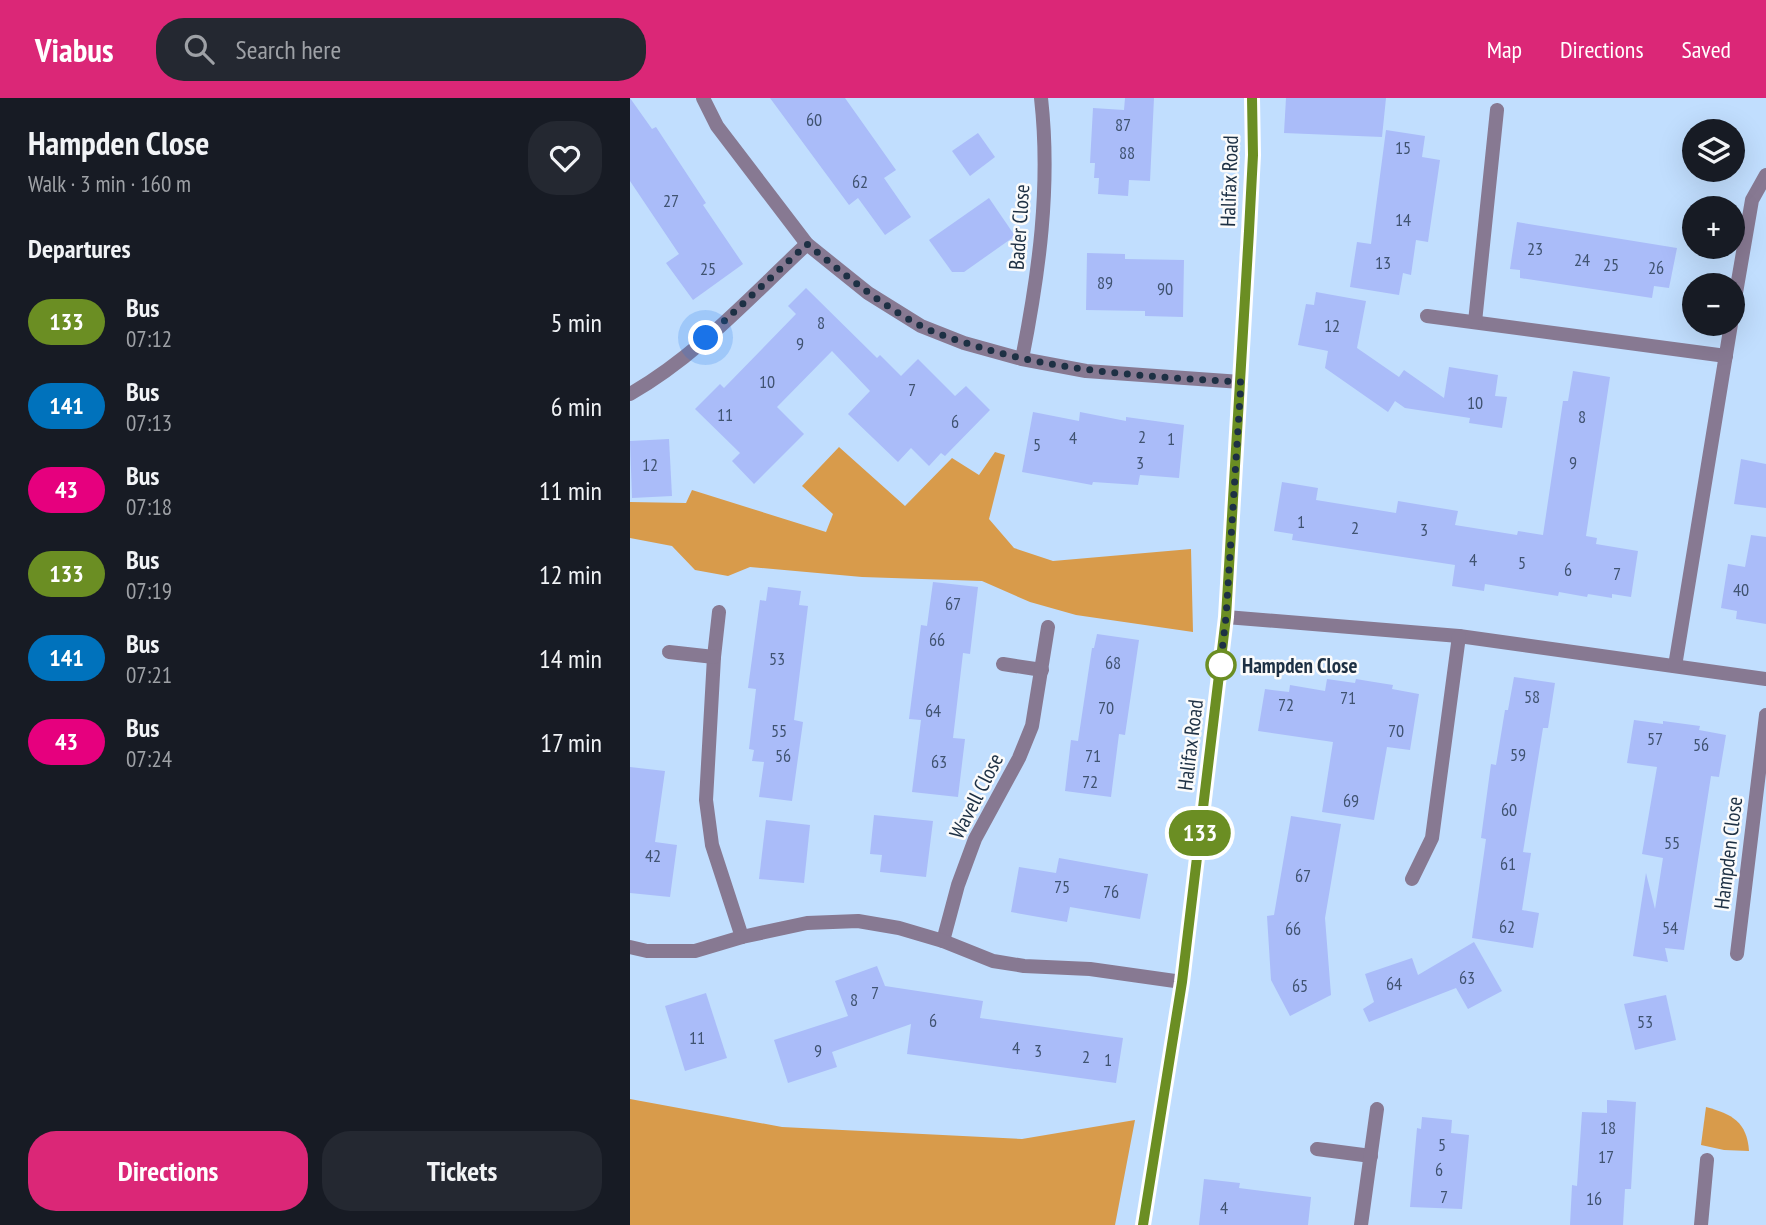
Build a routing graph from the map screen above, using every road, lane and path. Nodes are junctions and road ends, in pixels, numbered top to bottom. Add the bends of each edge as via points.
1 (703, 98) edge
2 (1041, 98) edge
3 (1252, 98) edge
4 (1497, 110) dead end
5 (1766, 175) edge
6 (807, 244) junction
7 (1739, 273) edge
8 (1427, 316) dead end
9 (1475, 322) junction
10 (1729, 336) edge
11 (1726, 356) junction
12 (1022, 359) junction
13 (1241, 382) junction
14 (630, 394) edge
15 (719, 612) dead end
16 (1226, 617) junction
17 (1048, 627) dead end
18 (1459, 636) junction
19 (669, 652) dead end
20 (714, 657) junction
21 (1003, 664) dead end
22 (1675, 666) junction
23 (1042, 670) junction
24 (1766, 679) edge
25 (1766, 715) edge
26 (1412, 879) dead end
27 (742, 937) junction
28 (943, 941) junction
29 (630, 947) edge
30 (1737, 954) dead end
31 (1182, 982) junction
32 (1377, 1109) dead end
33 (1317, 1149) dead end
34 (1371, 1156) junction
35 (1707, 1160) dead end
36 (1143, 1225) edge
37 (1361, 1225) edge
38 (1701, 1225) edge

1 - 6 street via 717,126
2 - 12 street, Bader Close via 1044,195 1036,289
3 - 13 street, Halifax Road
4 - 9 street
5 - 7 street via 1752,200
6 - 12 street via 868,293 920,326
6 - 14 street via 706,338 658,378
8 - 9 street
9 - 11 street
10 - 11 street
11 - 22 street
12 - 13 street via 1086,371
13 - 16 street, Halifax Road
15 - 20 street
16 - 18 street
16 - 31 street, Halifax Road
17 - 23 street, Wavell Close
18 - 22 street
18 - 26 street via 1432,838
19 - 20 street
20 - 27 street via 706,800 712,845
21 - 23 street
22 - 24 street
23 - 28 street, Wavell Close via 1032,726 975,839
25 - 30 street, Hampden Close
27 - 28 street via 807,923 858,921
27 - 29 street via 695,951
28 - 31 street via 993,961
31 - 36 street, Halifax Road
32 - 34 street
33 - 34 street
34 - 37 street
35 - 38 street

